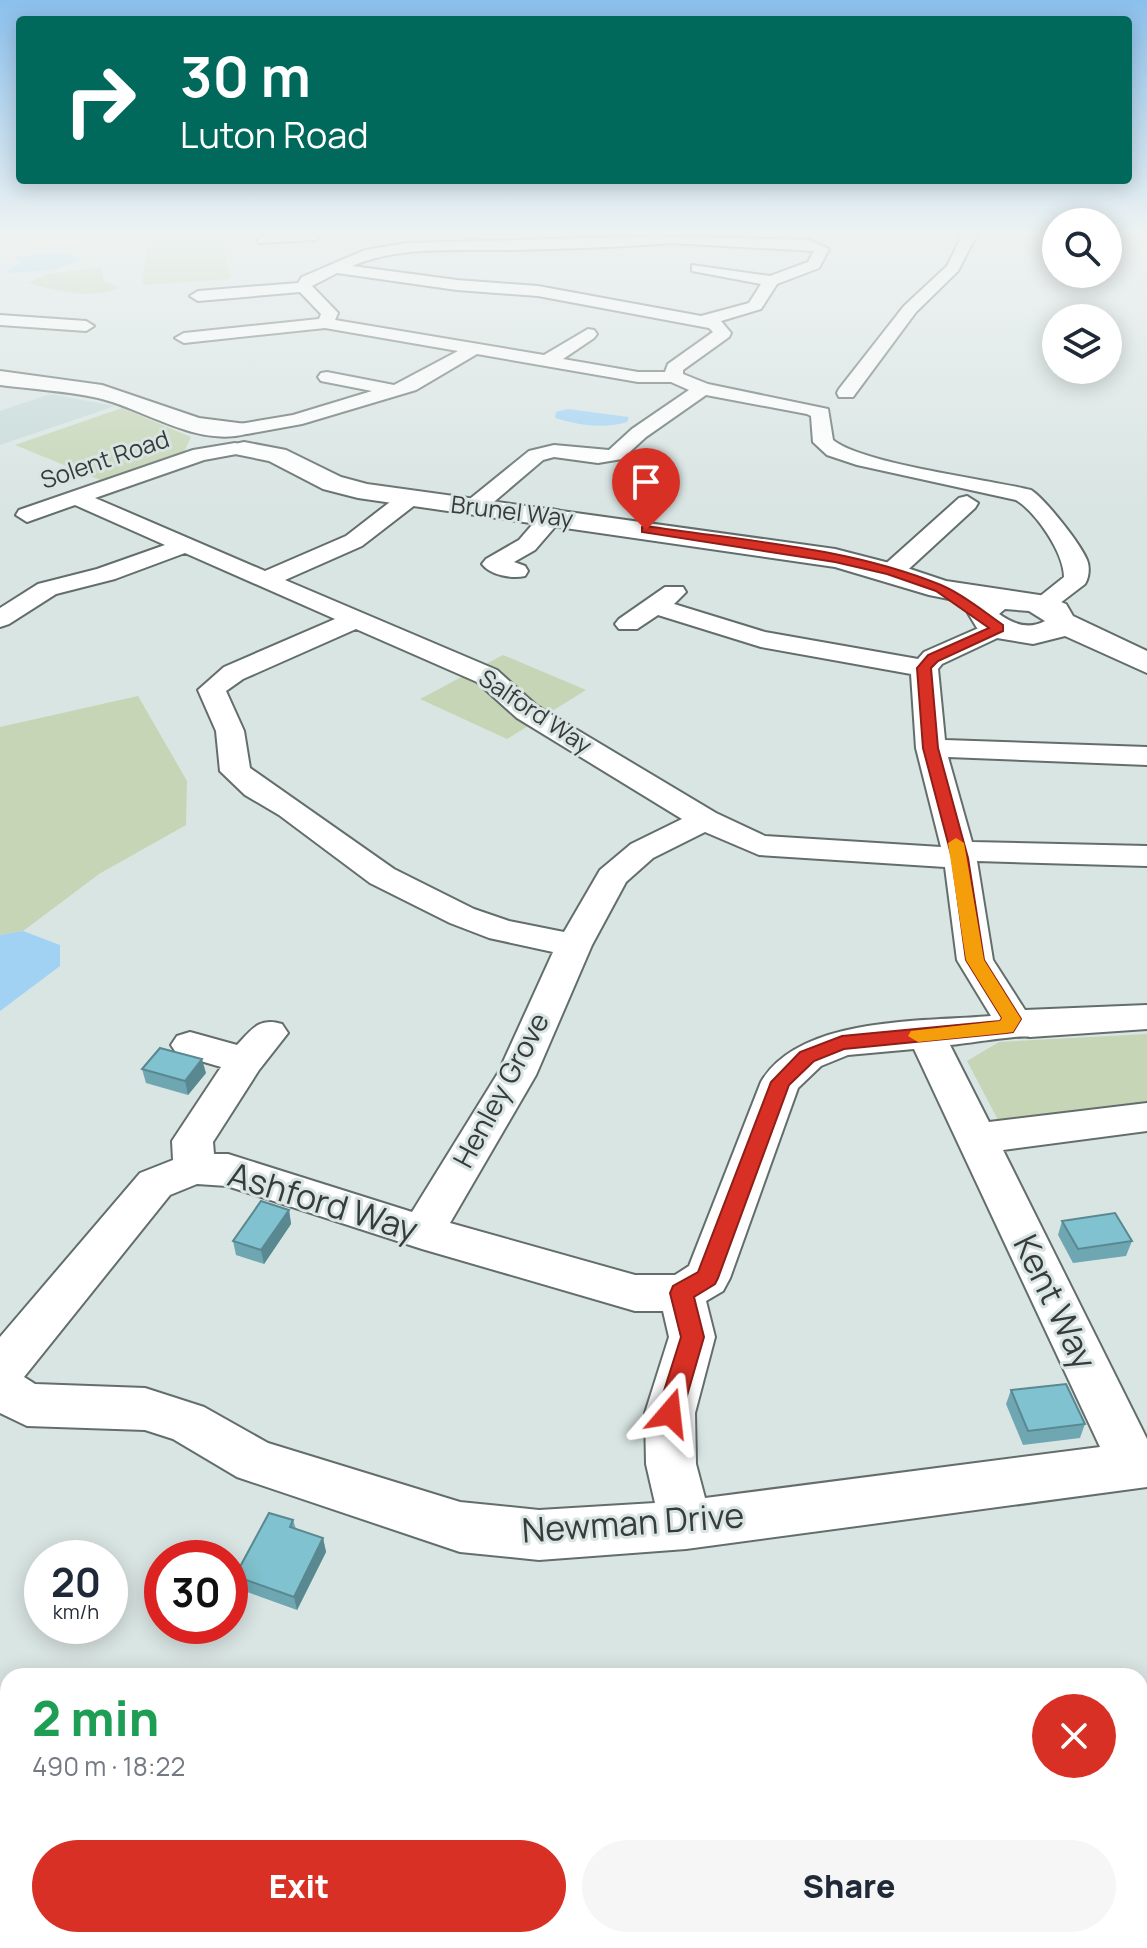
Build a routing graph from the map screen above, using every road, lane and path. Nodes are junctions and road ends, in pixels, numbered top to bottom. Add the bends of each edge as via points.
1 (288, 327) edge
2 (347, 327) edge
3 (716, 327) edge
4 (896, 327) edge
5 (588, 334) dead end
6 (184, 338) dead end
7 (474, 349) junction
8 (548, 361) junction
9 (327, 377) dead end
10 (674, 377) junction
11 (0, 378) edge
12 (703, 389) junction
13 (394, 391) junction
14 (846, 393) dead end
15 (236, 441) junction
16 (74, 497) junction
17 (407, 500) junction
18 (474, 507) junction
19 (971, 510) dead end
20 (27, 515) dead end
21 (552, 516) junction
22 (186, 545) junction
23 (516, 571) dead end
24 (891, 572) junction
25 (266, 579) junction
26 (995, 616) junction
27 (0, 619) edge
28 (356, 619) junction
29 (1047, 620) junction
30 (628, 624) dead end
31 (1147, 663) edge
32 (924, 668) junction
33 (931, 748) junction
34 (1147, 756) edge
35 (705, 820) junction
36 (959, 855) junction
37 (1147, 856) edge
38 (574, 945) junction
39 (1147, 1017) edge
40 (1012, 1019) junction
41 (926, 1035) junction
42 (190, 1045) dead end
43 (1147, 1117) edge
44 (976, 1139) junction
45 (194, 1168) junction
46 (422, 1232) junction
47 (681, 1293) junction
48 (0, 1371) edge
49 (0, 1387) edge
50 (1140, 1464) edge
51 (686, 1525) junction

1 - 6 street
2 - 7 street
3 - 10 street via 723,333 674,368
4 - 14 street
5 - 8 street
7 - 8 street
7 - 13 street, Solent Road
8 - 10 street via 638,377
9 - 13 street
10 - 12 street
11 - 15 street, Brunel Way via 102,392
12 - 18 street via 615,455 536,455
12 - 29 street via 821,413 823,442 834,451 1007,490 1035,502 1076,561 1076,579
13 - 15 street, Solent Road
15 - 16 street, Solent Road
15 - 17 street, Brunel Way via 332,483
16 - 20 street, Solent Road
16 - 22 street, Salford Way
17 - 18 street, Brunel Way
17 - 25 street via 354,541
18 - 21 street, Brunel Way
19 - 24 street
21 - 23 street via 527,545 494,564
21 - 24 street, Brunel Way via 822,556
22 - 25 street, Salford Way
22 - 27 street via 47,589
24 - 26 street, Brunel Way
25 - 28 street, Salford Way
26 - 29 street
26 - 32 street
28 - 35 street, Salford Way via 498,683 527,712
28 - 38 street via 241,669 212,690 230,731 235,771 382,876 462,916
29 - 31 street
30 - 32 street via 665,599 761,639
32 - 33 street
33 - 34 street
33 - 36 street
35 - 36 street, Salford Way via 759,845
35 - 38 street, Henley Grove via 642,851 612,877
36 - 37 street, Salford Way
36 - 40 street via 975,960
38 - 46 street, Henley Grove via 517,1075
39 - 40 street via 1030,1024
40 - 41 street via 1006,1027
41 - 44 street, Kent Way
41 - 47 street via 842,1043 807,1057 781,1082 707,1278
42 - 45 street via 257,1047 192,1141
43 - 44 street
44 - 50 street, Kent Way
45 - 46 street, Ashford Way via 228,1170
45 - 48 street, Ashford Way via 155,1184
46 - 47 street, Ashford Way via 635,1293
47 - 51 street via 692,1337 670,1413 671,1464
49 - 51 street, Newman Drive via 27,1405 145,1409 187,1422 255,1461 460,1527 539,1535
50 - 51 street, Newman Drive

